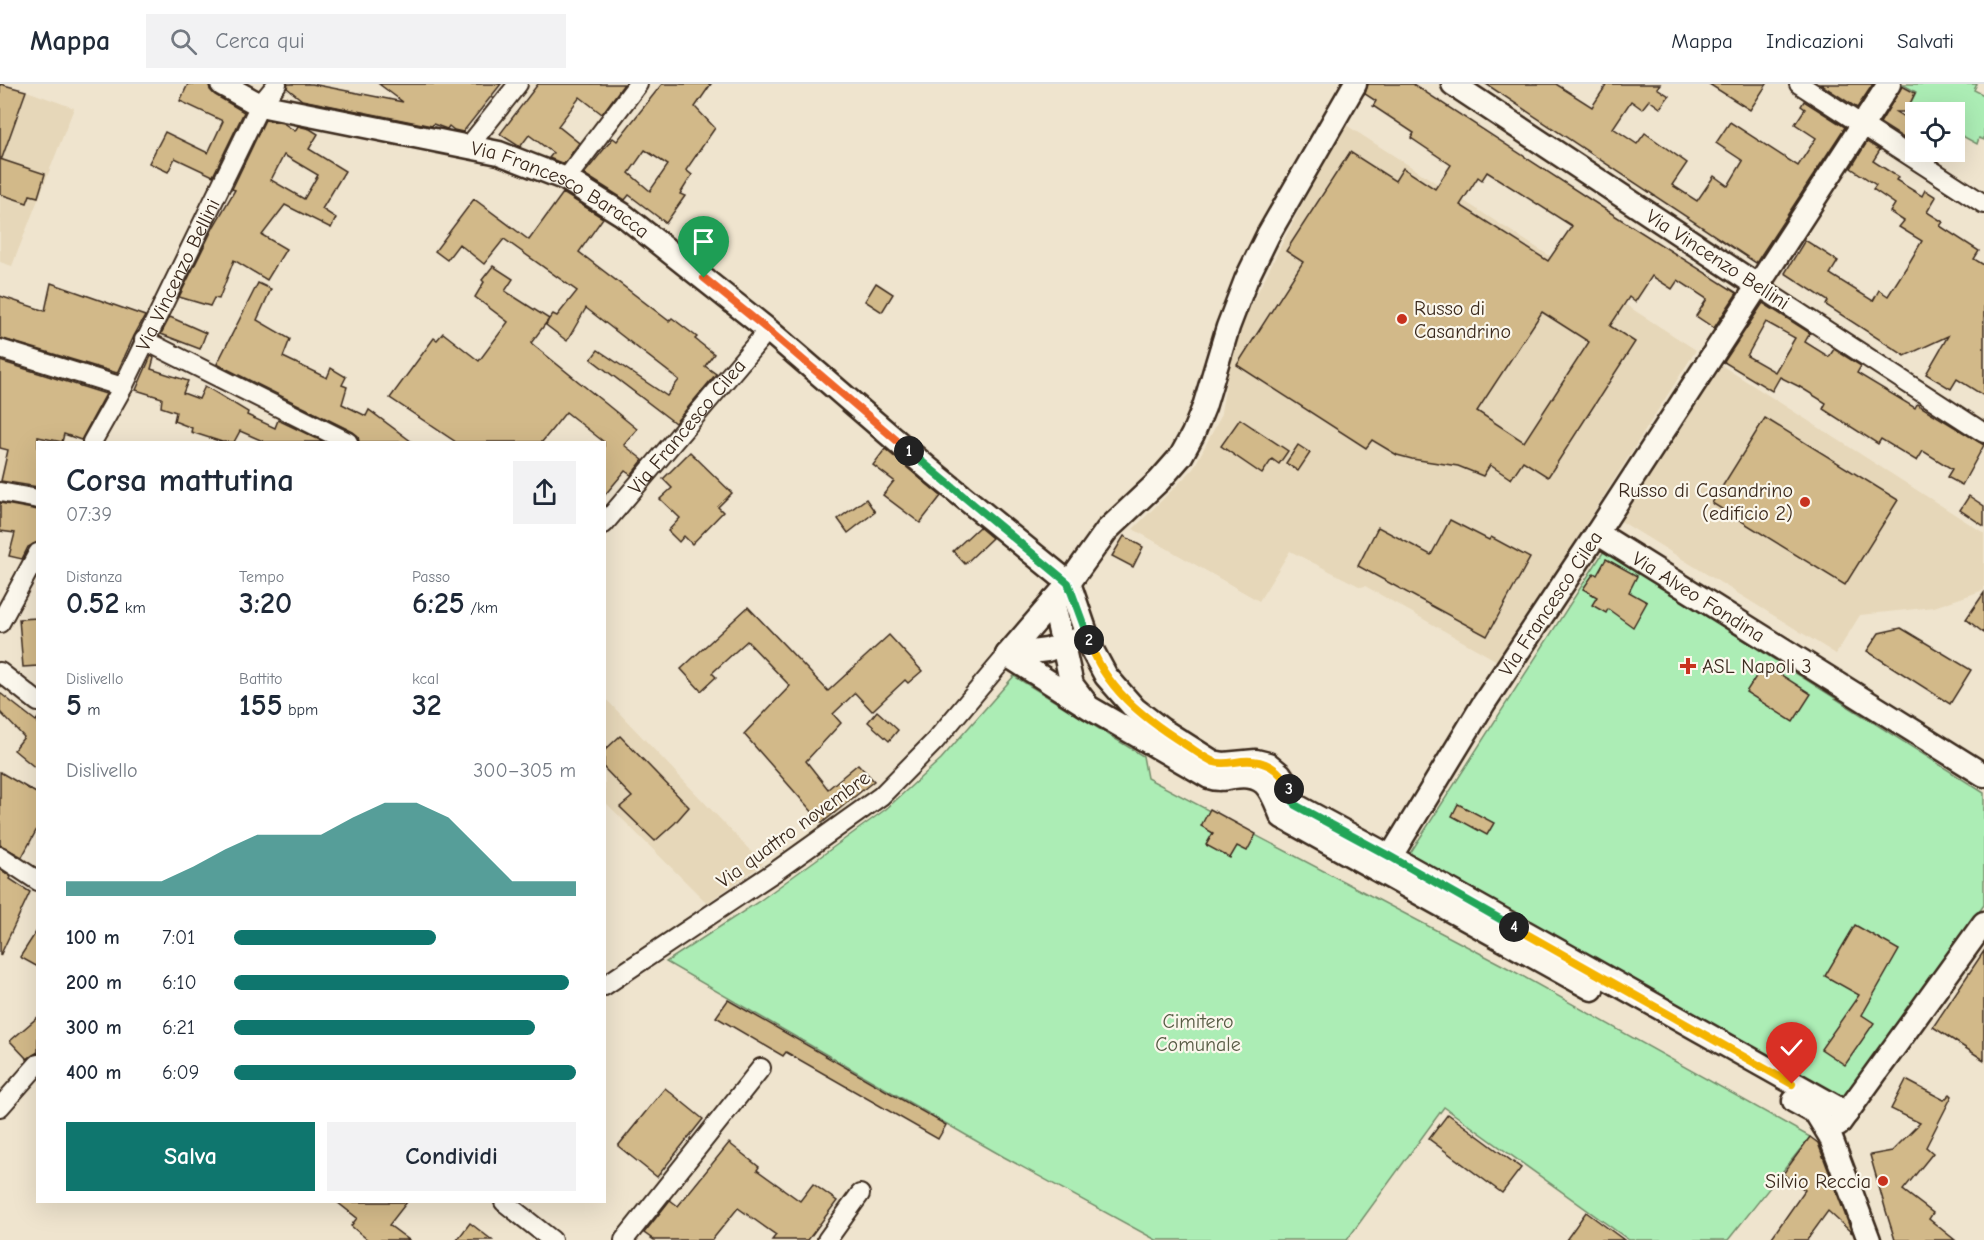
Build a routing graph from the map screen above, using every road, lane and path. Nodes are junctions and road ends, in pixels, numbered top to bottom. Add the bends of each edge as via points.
1 (222, 84) edge
2 (277, 84) edge
3 (518, 84) edge
4 (638, 84) edge
5 (1355, 84) edge
6 (1453, 84) edge
7 (1799, 84) edge
8 (1889, 84) edge
9 (260, 105) junction
10 (1862, 125) junction
11 (468, 147) junction
12 (566, 179) junction
13 (1984, 204) edge
14 (1758, 286) junction
15 (768, 330) junction
16 (144, 340) junction
17 (0, 349) edge
18 (123, 387) junction
19 (1984, 433) edge
20 (93, 441) edge
21 (346, 441) edge
22 (0, 492) edge
23 (36, 499) edge
24 (606, 522) edge
25 (1598, 533) junction
26 (36, 557) edge
27 (1068, 583) junction
28 (1053, 602) junction
29 (0, 623) edge
30 (1087, 633) junction
31 (1063, 645) junction
32 (1007, 655) junction
33 (1099, 662) junction
34 (1068, 668) junction
35 (0, 672) edge
36 (36, 700) edge
37 (1090, 708) junction
38 (1984, 775) edge
39 (0, 856) edge
40 (1386, 865) junction
41 (36, 880) edge
42 (1984, 923) edge
43 (606, 985) edge
44 (36, 1066) edge
45 (761, 1068) dead end
46 (0, 1107) edge
47 (1847, 1113) junction
48 (1830, 1136) junction
49 (860, 1194) dead end
50 (505, 1203) edge
51 (1863, 1236) edge
52 (552, 1240) edge
53 (624, 1240) edge
54 (827, 1240) edge

1 - 9 street, Via Francesco Baracca
2 - 9 street, Via Vincenzo Bellini
3 - 11 street
4 - 12 street
5 - 27 street via 1246,280 1204,406 1181,456 1107,530
6 - 14 street, Via Vincenzo Bellini
7 - 10 street
8 - 10 street, Via Francesco Cilea
9 - 11 street, Via Francesco Baracca
9 - 16 street, Via Vincenzo Bellini
10 - 13 street
10 - 14 street, Via Francesco Cilea
11 - 12 street, Via Francesco Baracca via 499,153
12 - 15 street, Via Francesco Baracca via 622,214
14 - 19 street, Via Vincenzo Bellini
14 - 25 street, Via Francesco Cilea
15 - 24 street, Via Francesco Cilea
15 - 27 street, Via Francesco Baracca
16 - 18 street, Via Vincenzo Bellini
16 - 21 street
17 - 18 street
18 - 20 street, Via Vincenzo Bellini
22 - 23 street
25 - 38 street, Via Alveo Fondina
25 - 40 street, Via Francesco Cilea via 1484,703
26 - 29 street
27 - 28 street
27 - 30 street
28 - 31 street
28 - 32 street
30 - 31 street
30 - 33 street
31 - 32 street
31 - 34 street
32 - 37 street
32 - 43 street, Via quattro novembre via 935,741 881,796
33 - 34 street via 1080,651 1071,657
33 - 40 street via 1135,709 1161,729 1213,762 1268,764 1288,786 1295,805
34 - 37 street via 1072,685
35 - 36 street
37 - 40 street via 1216,780 1246,776 1259,779 1270,789 1282,818
39 - 41 street
40 - 47 street
40 - 48 street via 1816,1113
42 - 47 street
44 - 46 street
45 - 53 street
47 - 48 street
48 - 51 street
49 - 54 street
50 - 52 street

